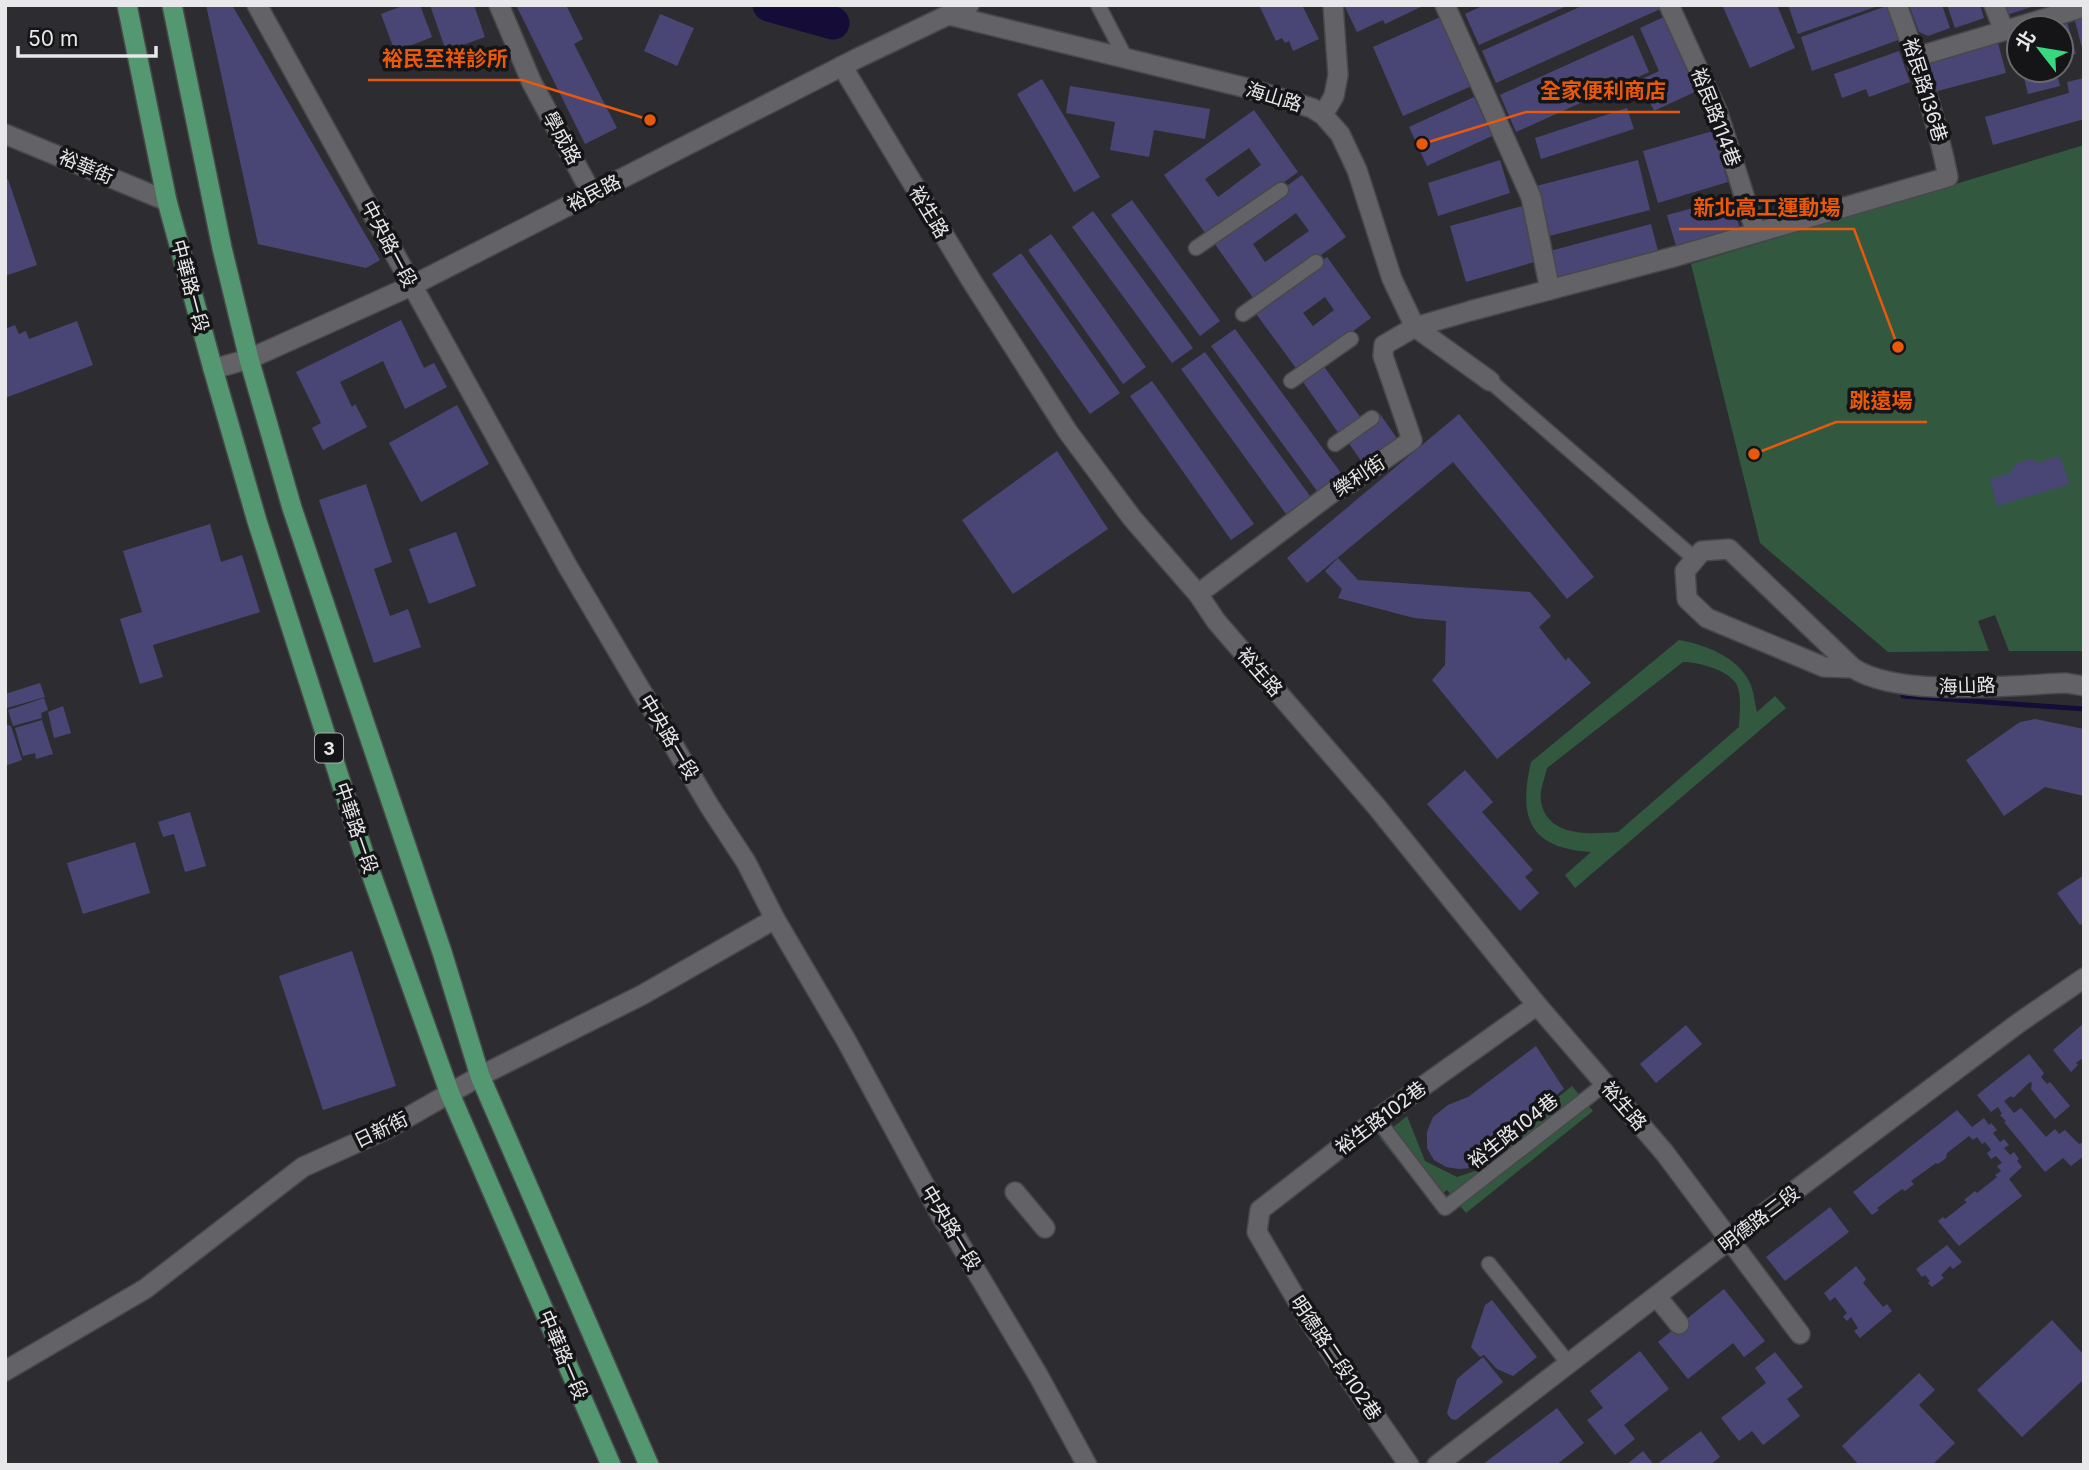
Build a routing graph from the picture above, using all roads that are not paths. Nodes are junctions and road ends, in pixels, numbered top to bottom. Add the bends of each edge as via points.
1 (127, 5) edge
2 (172, 5) edge
3 (257, 5) edge
4 (499, 5) edge
5 (970, 5) edge
6 (1098, 5) edge
7 (1333, 5) edge
8 (1445, 5) edge
9 (1669, 5) edge
10 (1897, 5) edge
11 (1994, 5) edge
12 (2084, 7) edge
13 (949, 15) junction
14 (2004, 31) junction
15 (1916, 57) junction
16 (1126, 59) junction
17 (842, 66) junction
18 (1323, 115) junction
19 (5, 134) edge
20 (1281, 190) dead end
21 (592, 194) junction
22 (167, 201) junction
23 (1756, 233) junction
24 (1196, 248) dead end
25 (1316, 262) dead end
26 (411, 286) junction
27 (1550, 290) junction
28 (1243, 314) dead end
29 (1415, 327) junction
30 (1351, 339) dead end
31 (250, 359) junction
32 (213, 369) junction
33 (1291, 381) dead end
34 (1490, 381) joint
35 (1372, 418) dead end
36 (1335, 443) dead end
37 (1695, 559) junction
38 (1198, 594) junction
39 (1853, 668) junction
40 (2084, 685) edge
41 (775, 919) junction
42 (2084, 978) edge
43 (1537, 1005) junction
44 (480, 1076) junction
45 (1605, 1084) junction
46 (450, 1094) junction
47 (1377, 1119) junction
48 (1015, 1192) dead end
49 (1045, 1227) dead end
50 (1729, 1240) junction
51 (1267, 1249) joint
52 (1489, 1264) dead end
53 (1657, 1297) junction
54 (1679, 1324) dead end
55 (1800, 1334) dead end
56 (1569, 1364) junction
57 (5, 1371) edge
58 (611, 1465) edge
59 (649, 1465) edge
60 (1087, 1465) edge
61 (1409, 1465) edge
62 (1437, 1465) edge

1 - 22 main road, 中華路一段 / 3
2 - 31 main road, 中華路一段 / 3
3 - 26 street, 中央路一段
4 - 21 street, 學成路 via 532,83
5 - 13 street, 裕民路
6 - 16 street
7 - 18 street via 1338,66 1334,96
8 - 27 street via 1531,197
9 - 23 street, 裕民路114巷 via 1718,113
10 - 15 street, 裕民路136巷
11 - 14 street
12 - 14 street
13 - 16 street, 海山路
13 - 17 street, 裕民路
14 - 15 street
15 - 23 street, 裕民路136巷 via 1939,129 1948,177
16 - 18 street, 海山路 via 1251,89
17 - 21 street, 裕民路
17 - 38 street, 裕生路 via 1068,432
18 - 29 street, 海山路 via 1340,134 1357,170 1392,279
19 - 22 street, 裕華街
20 - 24 street
21 - 26 street, 裕民路
22 - 32 main road, 中華路一段 / 3
23 - 27 street
25 - 28 street
26 - 31 street, 裕民路
26 - 41 street, 中央路一段 via 575,579 746,862
27 - 29 street
29 - 34 street, 海山路
29 - 38 street, 樂利街 via 1384,345 1383,356 1412,440 1333,492
30 - 33 street
31 - 32 street, 裕民路
31 - 44 main road, 中華路一段 / 3 via 292,508
32 - 46 main road, 中華路一段 / 3 via 363,851
34 - 37 street
35 - 36 street
37 - 39 street via 1702,551 1729,549
37 - 39 street via 1685,571 1687,599 1706,618 1824,667
38 - 43 street, 裕生路
39 - 40 street, 海山路 via 1866,676 1924,688
41 - 44 street, 日新街 via 642,995
41 - 60 street, 中央路一段
42 - 50 street, 明德路二段
43 - 45 street, 裕生路
43 - 47 street, 裕生路102巷
44 - 46 street, 日新街
44 - 59 main road, 中華路一段 / 3
45 - 47 street, 裕生路104巷 via 1446,1208
45 - 50 street, 裕生路 via 1664,1152
46 - 57 street, 日新街 via 303,1167 145,1289
46 - 58 main road, 中華路一段 / 3
47 - 51 street, 裕生路102巷 via 1260,1210 1257,1232
48 - 49 street
50 - 53 street, 明德路二段
50 - 55 street, 裕生路
51 - 61 street, 明德路二段102巷 via 1308,1319
52 - 56 street
53 - 54 street
53 - 56 street, 明德路二段
56 - 62 street, 明德路二段

